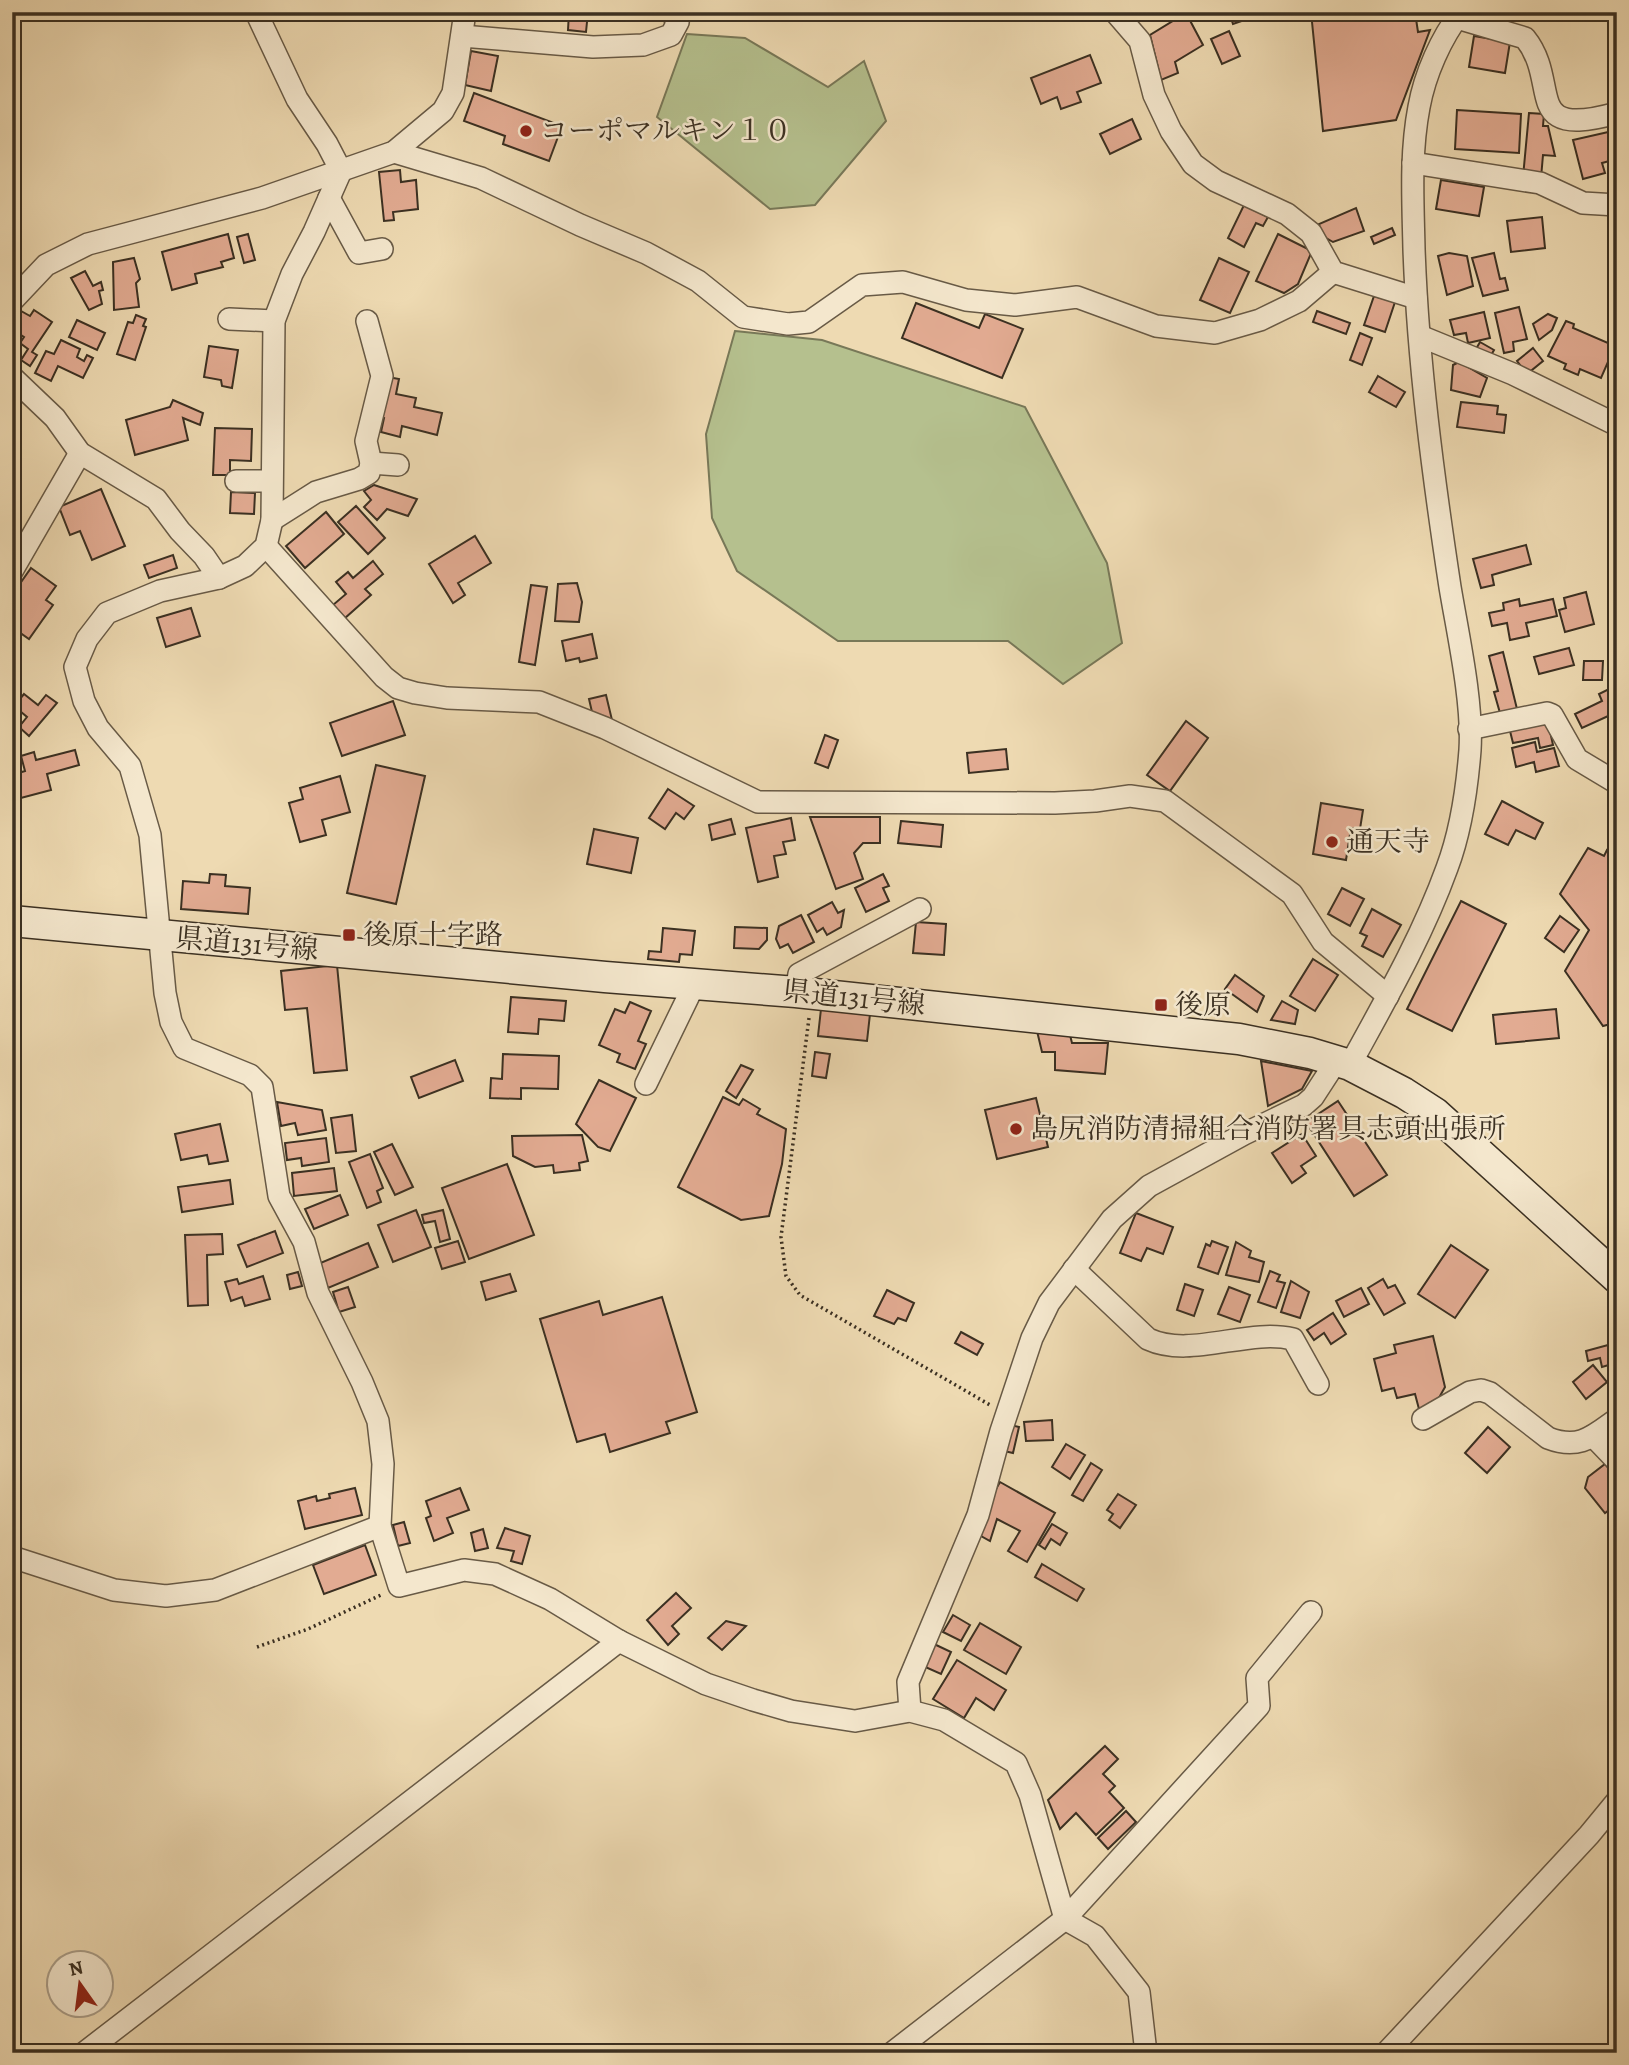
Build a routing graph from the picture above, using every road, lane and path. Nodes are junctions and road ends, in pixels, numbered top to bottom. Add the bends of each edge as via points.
1 (256, 12) edge
2 (465, 12) edge
3 (671, 12) edge
4 (1115, 12) edge
5 (1454, 17) edge
6 (462, 36) junction
7 (1617, 113) edge
8 (394, 152) junction
9 (1413, 163) junction
10 (341, 171) junction
11 (329, 198) junction
12 (1617, 205) edge
13 (382, 249) dead end
14 (1333, 272) junction
15 (1416, 298) junction
16 (12, 301) edge
17 (229, 319) dead end
18 (274, 321) junction
19 (367, 321) dead end
20 (1420, 336) junction
21 (12, 377) edge
22 (1617, 425) edge
23 (80, 453) junction
24 (371, 463) junction
25 (398, 465) dead end
26 (236, 481) dead end
27 (271, 481) junction
28 (272, 520) junction
29 (266, 546) junction
30 (12, 571) edge
31 (219, 578) junction
32 (1469, 729) junction
33 (1617, 783) edge
34 (920, 909) dead end
35 (12, 921) edge
36 (159, 935) junction
37 (695, 984) junction
38 (804, 993) junction
39 (1388, 996) junction
40 (1343, 1063) junction
41 (646, 1084) dead end
42 (1074, 1269) junction
43 (1617, 1278) edge
44 (1318, 1384) dead end
45 (1007, 1415) junction
46 (1423, 1419) dead end
47 (1617, 1419) edge
48 (1592, 1436) junction
49 (1617, 1461) edge
50 (380, 1526) junction
51 (12, 1557) edge
52 (399, 1586) junction
53 (1311, 1612) dead end
54 (619, 1641) junction
55 (257, 1647) dead end
56 (910, 1711) junction
57 (1617, 1801) edge
58 (1065, 1919) junction
59 (84, 2053) edge
60 (892, 2053) edge
61 (1146, 2053) edge
62 (1386, 2053) edge

1 - 10 street via 297,99
2 - 6 street
3 - 6 street via 678,22 671,35 643,45 593,47
4 - 14 street via 1140,41 1154,95 1193,164 1216,181 1287,214 1311,233
5 - 7 street via 1525,38 1534,52 1546,99 1564,119 1577,122
5 - 9 street via 1420,104
6 - 8 street via 453,93 443,111
8 - 10 street
8 - 14 street via 481,178 646,253 698,281 743,317 788,324 808,322 862,285 903,282 966,300 1015,304 1077,297 1156,326 1215,333 1260,320 1299,301
9 - 12 street via 1540,183 1583,203
9 - 15 street
10 - 11 street
10 - 16 street via 262,198 88,244 46,265
11 - 13 street via 359,253
11 - 18 street
14 - 15 street
15 - 20 street
17 - 18 street
18 - 27 street
19 - 24 street via 382,376 366,441
20 - 22 street via 1513,374
20 - 32 street
21 - 23 street via 55,418
23 - 30 street
23 - 31 street via 156,499
24 - 25 street
24 - 28 street via 369,473 359,480 316,492
26 - 27 street
27 - 28 street
28 - 29 street
29 - 31 street via 245,566
29 - 39 street via 398,688 447,698 540,702 758,802 1055,803 1130,796 1166,801 1292,894 1323,942
31 - 36 street via 160,591 107,613 87,639 75,667 84,701 98,728 130,765 150,835
32 - 33 street via 1547,713 1577,759
32 - 39 street via 1465,796 1448,867
34 - 38 street via 799,974
35 - 36 main road, 県道131号線
36 - 37 main road, 県道131号線
36 - 50 street via 165,993 179,1041 184,1048 250,1076 262,1087 279,1196 304,1242 318,1293 378,1421 383,1464
37 - 38 main road, 県道131号線
37 - 41 street
38 - 40 main road, 県道131号線 via 1239,1039
38 - 45 path via 781,1237 786,1276 800,1295
39 - 40 street
40 - 42 street via 1304,1105 1149,1186 1112,1219
40 - 43 main road, 県道131号線 via 1435,1113
42 - 44 street via 1148,1339 1180,1345 1277,1335 1293,1339
42 - 45 street via 1049,1303 1032,1338
45 - 56 street via 978,1515 908,1682
46 - 48 street via 1480,1390 1548,1438 1572,1443
47 - 48 street
48 - 49 street
50 - 51 street via 215,1590 166,1596 114,1590
50 - 52 street
52 - 54 street via 464,1570 495,1574 550,1599
52 - 55 path via 339,1616
53 - 58 street via 1257,1678 1259,1706
54 - 56 street via 706,1684 791,1711 855,1721
54 - 59 street
56 - 58 street via 944,1720 1016,1763 1030,1794
57 - 62 street
58 - 60 street
58 - 61 street via 1095,1936 1139,1992

